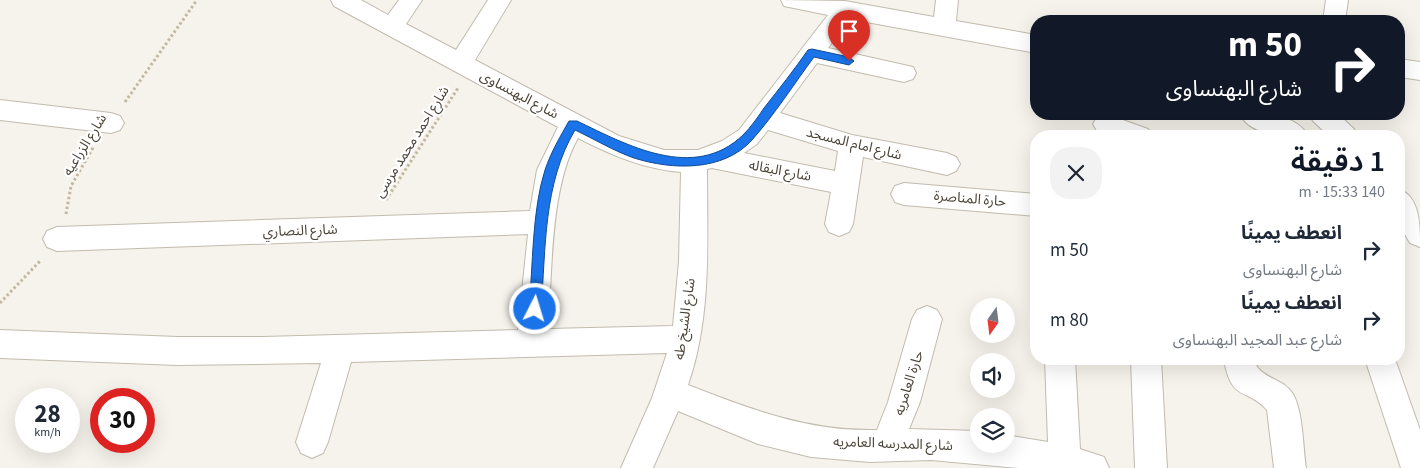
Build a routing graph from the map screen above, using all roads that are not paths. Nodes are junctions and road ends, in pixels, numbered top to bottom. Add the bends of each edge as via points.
1 (342, 0) edge
2 (411, 0) edge
3 (500, 0) edge
4 (792, 0) edge
5 (947, 0) edge
6 (1337, 0) edge
7 (844, 9) junction
8 (1335, 15) edge
9 (392, 26) junction
10 (944, 27) junction
11 (1030, 43) edge
12 (812, 53) junction
13 (465, 66) junction
14 (1405, 69) edge
15 (1420, 71) edge
16 (904, 73) dead end
17 (0, 110) edge
18 (762, 118) junction
19 (1264, 120) edge
20 (1328, 120) edge
21 (111, 123) road end
22 (573, 124) junction
23 (1107, 125) edge
24 (1122, 130) edge
25 (1283, 130) edge
26 (1338, 130) edge
27 (852, 145) junction
28 (705, 160) junction
29 (947, 164) dead end
30 (845, 184) junction
31 (904, 194) dead end
32 (1030, 204) edge
33 (1405, 210) edge
34 (542, 222) junction
35 (839, 224) dead end
36 (1420, 235) edge
37 (57, 239) road end
38 (927, 320) dead end
39 (685, 339) junction
40 (0, 344) edge
41 (532, 344) junction
42 (340, 350) junction
43 (1061, 365) edge
44 (1146, 365) edge
45 (1240, 365) edge
46 (1382, 365) edge
47 (669, 393) junction
48 (312, 442) dead end
49 (874, 453) edge
50 (1079, 464) edge
51 (637, 468) edge
52 (1151, 468) edge
53 (1290, 468) edge
54 (1418, 468) edge

1 - 9 street, شارع البهنساوى
2 - 9 street
3 - 13 street
4 - 7 street
5 - 10 street
6 - 8 street
7 - 10 street
7 - 12 street
9 - 13 street, شارع البهنساوى
10 - 11 street
12 - 16 street
12 - 18 street
13 - 22 street, شارع البهنساوى
14 - 15 street
17 - 21 street
18 - 27 street, شارع امام المسجد
18 - 28 street via 748,137 733,149
19 - 25 street
20 - 26 street
22 - 28 street, شارع البهنساوى via 636,154 664,160
22 - 34 street via 550,170
23 - 24 street
27 - 29 street, شارع امام المسجد
27 - 30 street
28 - 30 street, شارع البقاله
28 - 39 street, شارع الشيخ طه
30 - 35 street
31 - 32 street, حارة المناصرة
33 - 36 street
34 - 37 street, شارع النصاري
34 - 41 street
38 - 49 street, حارة العامريه via 907,394
39 - 41 street
39 - 47 street, شارع الشيخ طه
40 - 42 street via 177,351
41 - 42 street
42 - 48 street
43 - 50 street
44 - 52 street
45 - 53 street via 1246,381 1268,390 1282,404
46 - 54 street
47 - 49 street, شارع المدرسه العامريه via 758,428
47 - 51 street, شارع الشيخ طه
49 - 50 street, شارع المدرسه العامريه via 975,447

